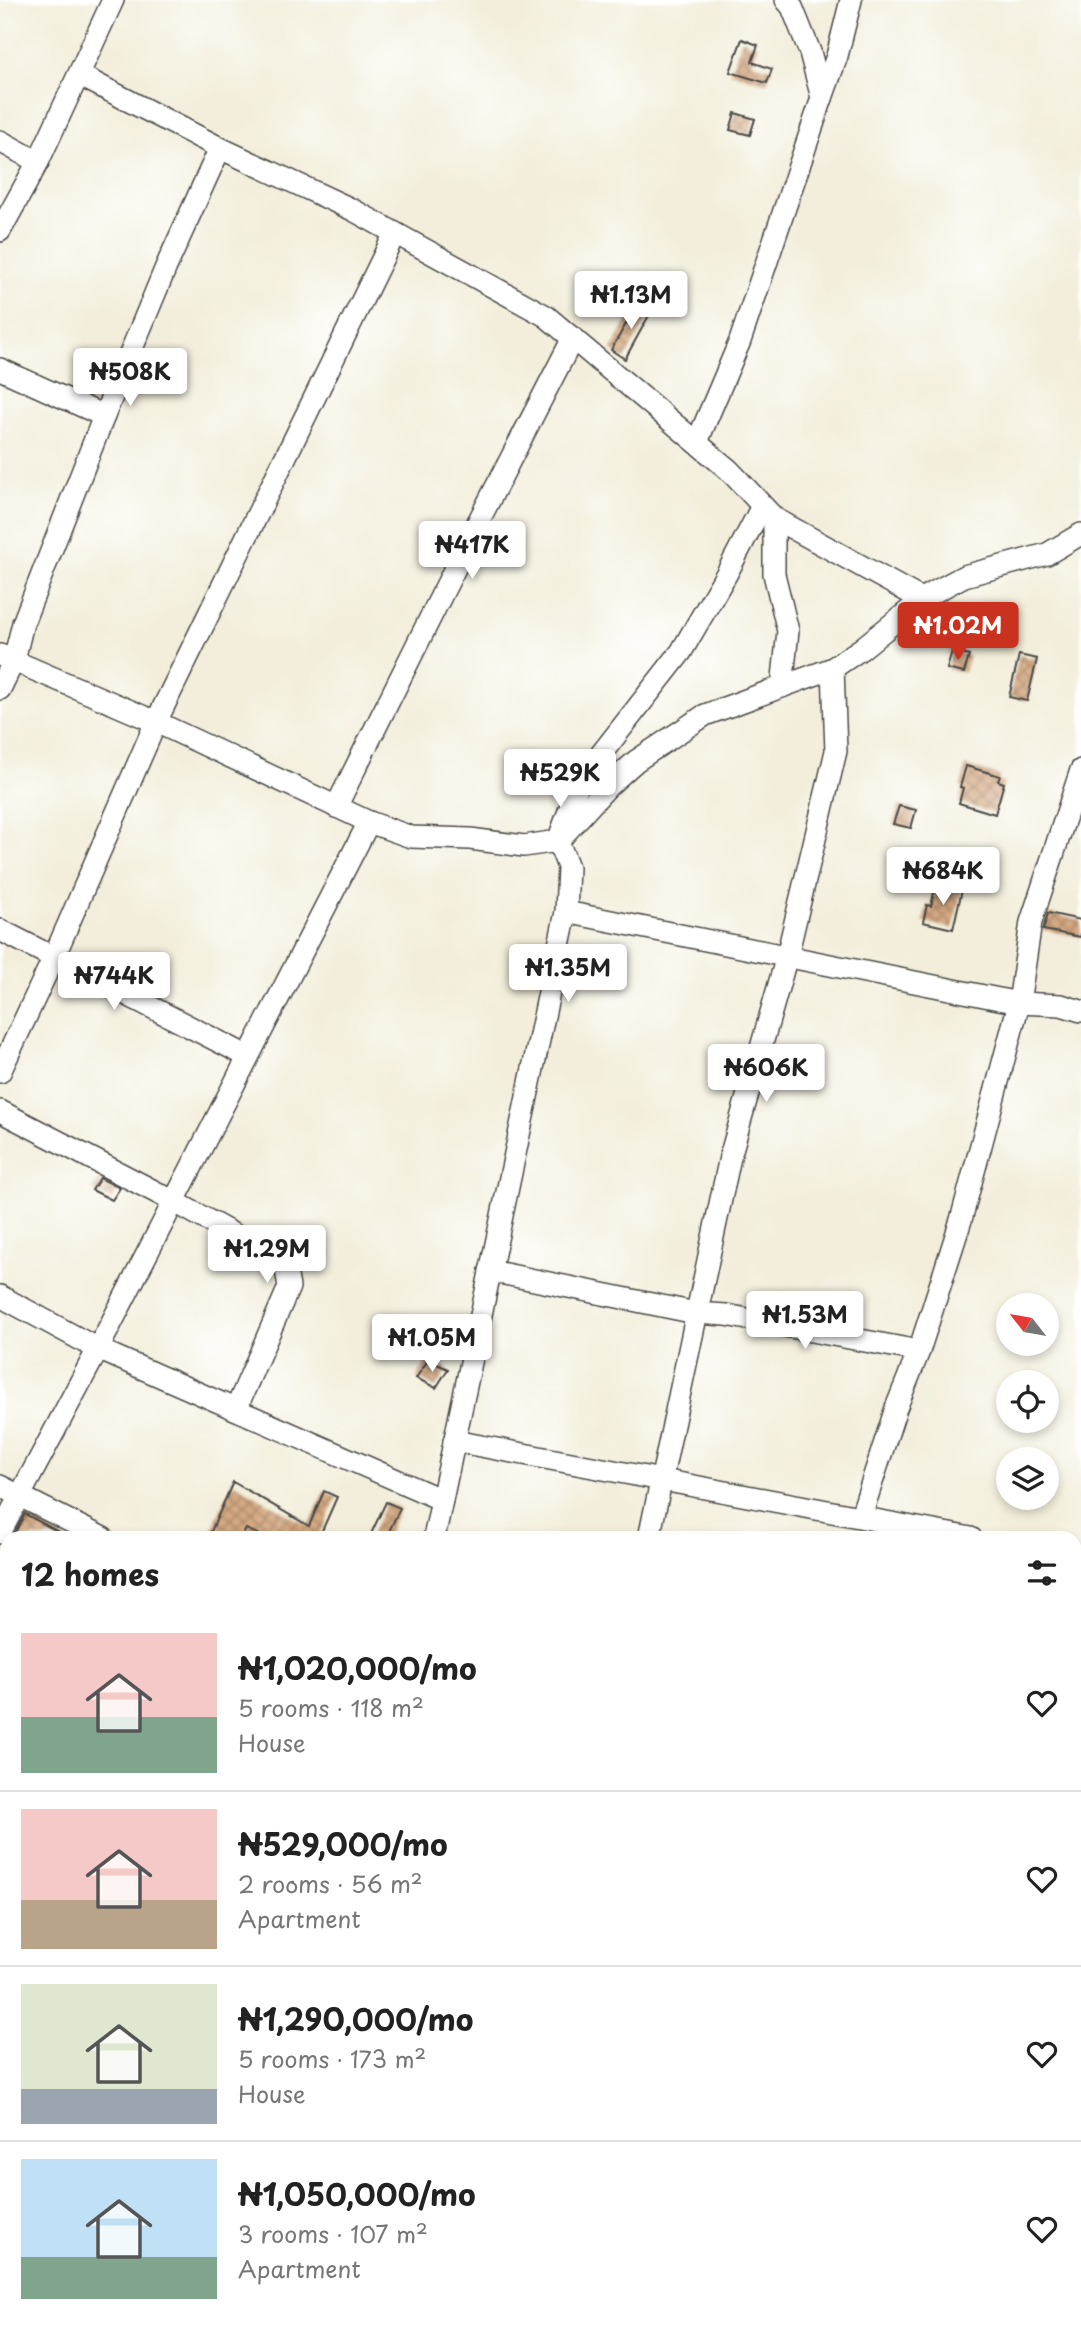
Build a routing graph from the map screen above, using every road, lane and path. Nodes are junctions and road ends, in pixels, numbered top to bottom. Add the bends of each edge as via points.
1 (113, 0) edge
2 (786, 0) edge
3 (851, 0) edge
4 (79, 75) junction
5 (821, 98) junction
6 (0, 141) edge
7 (219, 148) junction
8 (38, 162) junction
9 (0, 231) edge
10 (396, 233) junction
11 (573, 338) junction
12 (0, 369) edge
13 (104, 416) junction
14 (697, 442) junction
15 (768, 512) junction
16 (1081, 534) edge
17 (923, 600) junction
18 (7, 658) edge
19 (833, 668) junction
20 (782, 687) junction
21 (0, 689) edge
22 (156, 722) junction
23 (1081, 771) edge
24 (336, 807) junction
25 (369, 822) junction
26 (558, 842) junction
27 (566, 912) junction
28 (0, 930) edge
29 (787, 956) junction
30 (54, 957) junction
31 (1019, 1003) junction
32 (1081, 1011) edge
33 (247, 1056) junction
34 (0, 1072) edge
35 (0, 1111) edge
36 (173, 1201) junction
37 (490, 1271) junction
38 (0, 1296) edge
39 (696, 1312) junction
40 (98, 1349) junction
41 (919, 1350) junction
42 (236, 1409) junction
43 (454, 1441) junction
44 (660, 1480) junction
45 (0, 1486) edge
46 (20, 1496) junction
47 (442, 1500) junction
48 (873, 1525) edge
49 (1, 1531) edge
50 (89, 1531) edge
51 (435, 1531) edge
52 (650, 1531) edge
53 (918, 1531) edge

1 - 4 street
2 - 5 street via 810,52
3 - 5 street
4 - 7 street
4 - 8 street
5 - 14 street via 740,341
6 - 8 street
7 - 10 street
7 - 13 street
8 - 9 street
10 - 11 street via 546,316
10 - 22 street
11 - 14 street
11 - 24 street
12 - 13 street
13 - 18 street
14 - 15 street
15 - 17 street
15 - 20 street via 774,574 788,631
15 - 26 street via 681,652 580,781
16 - 17 street via 1047,554 964,576
17 - 19 street
18 - 21 street
18 - 22 street
19 - 20 street
19 - 29 street via 836,751
20 - 26 street via 705,715 636,761
22 - 24 street
22 - 30 street
23 - 31 street via 1031,922
24 - 25 street
25 - 26 street via 411,837 524,846
25 - 33 street
26 - 27 street via 568,867
27 - 29 street
27 - 37 street
28 - 30 street
29 - 31 street
29 - 39 street via 730,1157
30 - 33 street
30 - 34 street
31 - 32 street
31 - 41 street via 961,1220
33 - 36 street
35 - 36 street
36 - 40 street
36 - 42 street via 278,1259 286,1270 289,1287
37 - 39 street
37 - 43 street
38 - 40 street
39 - 41 street
39 - 44 street
40 - 42 street
40 - 46 street
41 - 48 street via 896,1408
42 - 47 street
43 - 44 street
43 - 47 street
44 - 48 street
44 - 52 street
45 - 46 street
46 - 49 street
46 - 50 street
47 - 51 street
48 - 53 street

